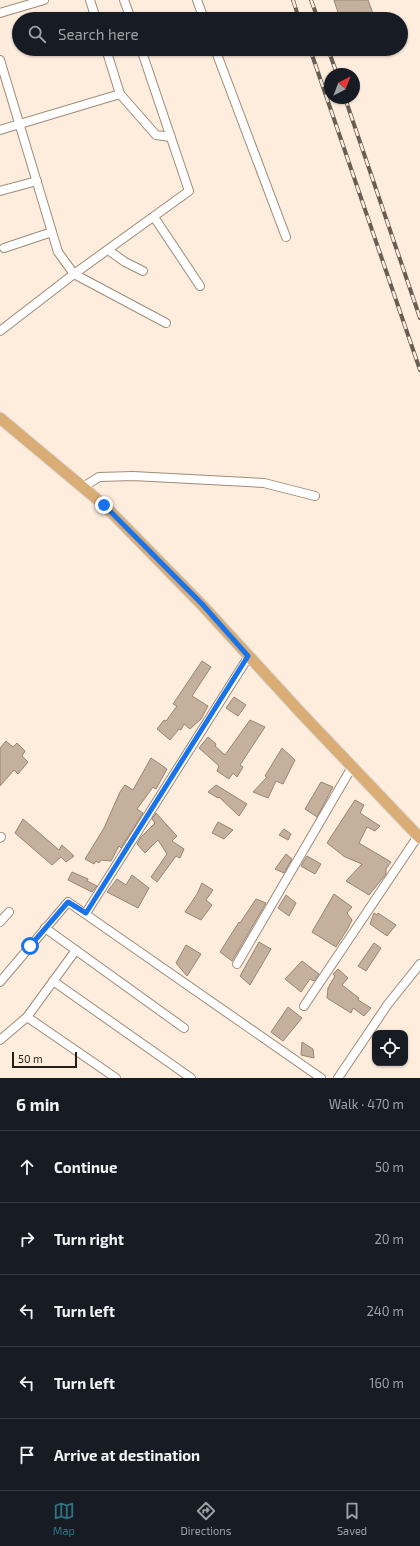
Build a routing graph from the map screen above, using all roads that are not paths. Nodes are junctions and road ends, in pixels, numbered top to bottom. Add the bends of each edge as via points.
1 (44, 0) edge
2 (90, 0) edge
3 (124, 0) edge
4 (197, 0) edge
5 (94, 12) edge
6 (128, 12) edge
7 (201, 12) edge
8 (0, 13) edge
9 (108, 56) edge
10 (143, 56) edge
11 (218, 56) edge
12 (0, 60) edge
13 (120, 94) junction
14 (20, 124) junction
15 (0, 130) edge
16 (170, 137) junction
17 (36, 181) junction
18 (0, 191) edge
19 (154, 217) junction
20 (52, 232) junction
21 (286, 237) dead end
22 (4, 248) dead end
23 (108, 250) junction
24 (143, 271) dead end
25 (74, 274) junction
26 (200, 286) dead end
27 (166, 323) dead end
28 (0, 331) edge
29 (0, 418) edge
30 (83, 487) junction
31 (315, 496) dead end
32 (248, 656) junction
33 (352, 767) junction
34 (419, 837) edge
35 (9, 912) dead end
36 (86, 913) junction
37 (0, 922) edge
38 (45, 928) junction
39 (76, 950) junction
40 (237, 964) dead end
41 (420, 964) edge
42 (53, 981) junction
43 (0, 982) edge
44 (304, 1006) dead end
45 (27, 1017) junction
46 (184, 1028) dead end
47 (0, 1040) edge
48 (116, 1078) edge
49 (191, 1078) edge
50 (321, 1078) edge
51 (338, 1078) edge

1 - 8 street
2 - 5 street
3 - 6 street
4 - 7 street
9 - 13 street
10 - 16 street
11 - 21 street
12 - 14 street
13 - 14 street
13 - 16 street via 156,135
14 - 15 street
14 - 17 street
16 - 19 street via 189,192
17 - 18 street
17 - 20 street
19 - 23 street
19 - 26 street
20 - 22 street
20 - 25 street via 58,252
23 - 24 street via 124,262
23 - 25 street
25 - 27 street
25 - 28 street
29 - 30 main road
30 - 31 street via 99,478 133,476 264,483
30 - 32 main road via 202,604
32 - 33 main road
32 - 36 street
33 - 34 main road
33 - 40 street
34 - 44 street
35 - 37 street
36 - 38 street via 68,902
36 - 50 street
38 - 39 street
38 - 43 street
39 - 42 street
39 - 46 street
41 - 51 street via 388,1004
42 - 45 street
42 - 49 street
45 - 47 street
45 - 48 street

